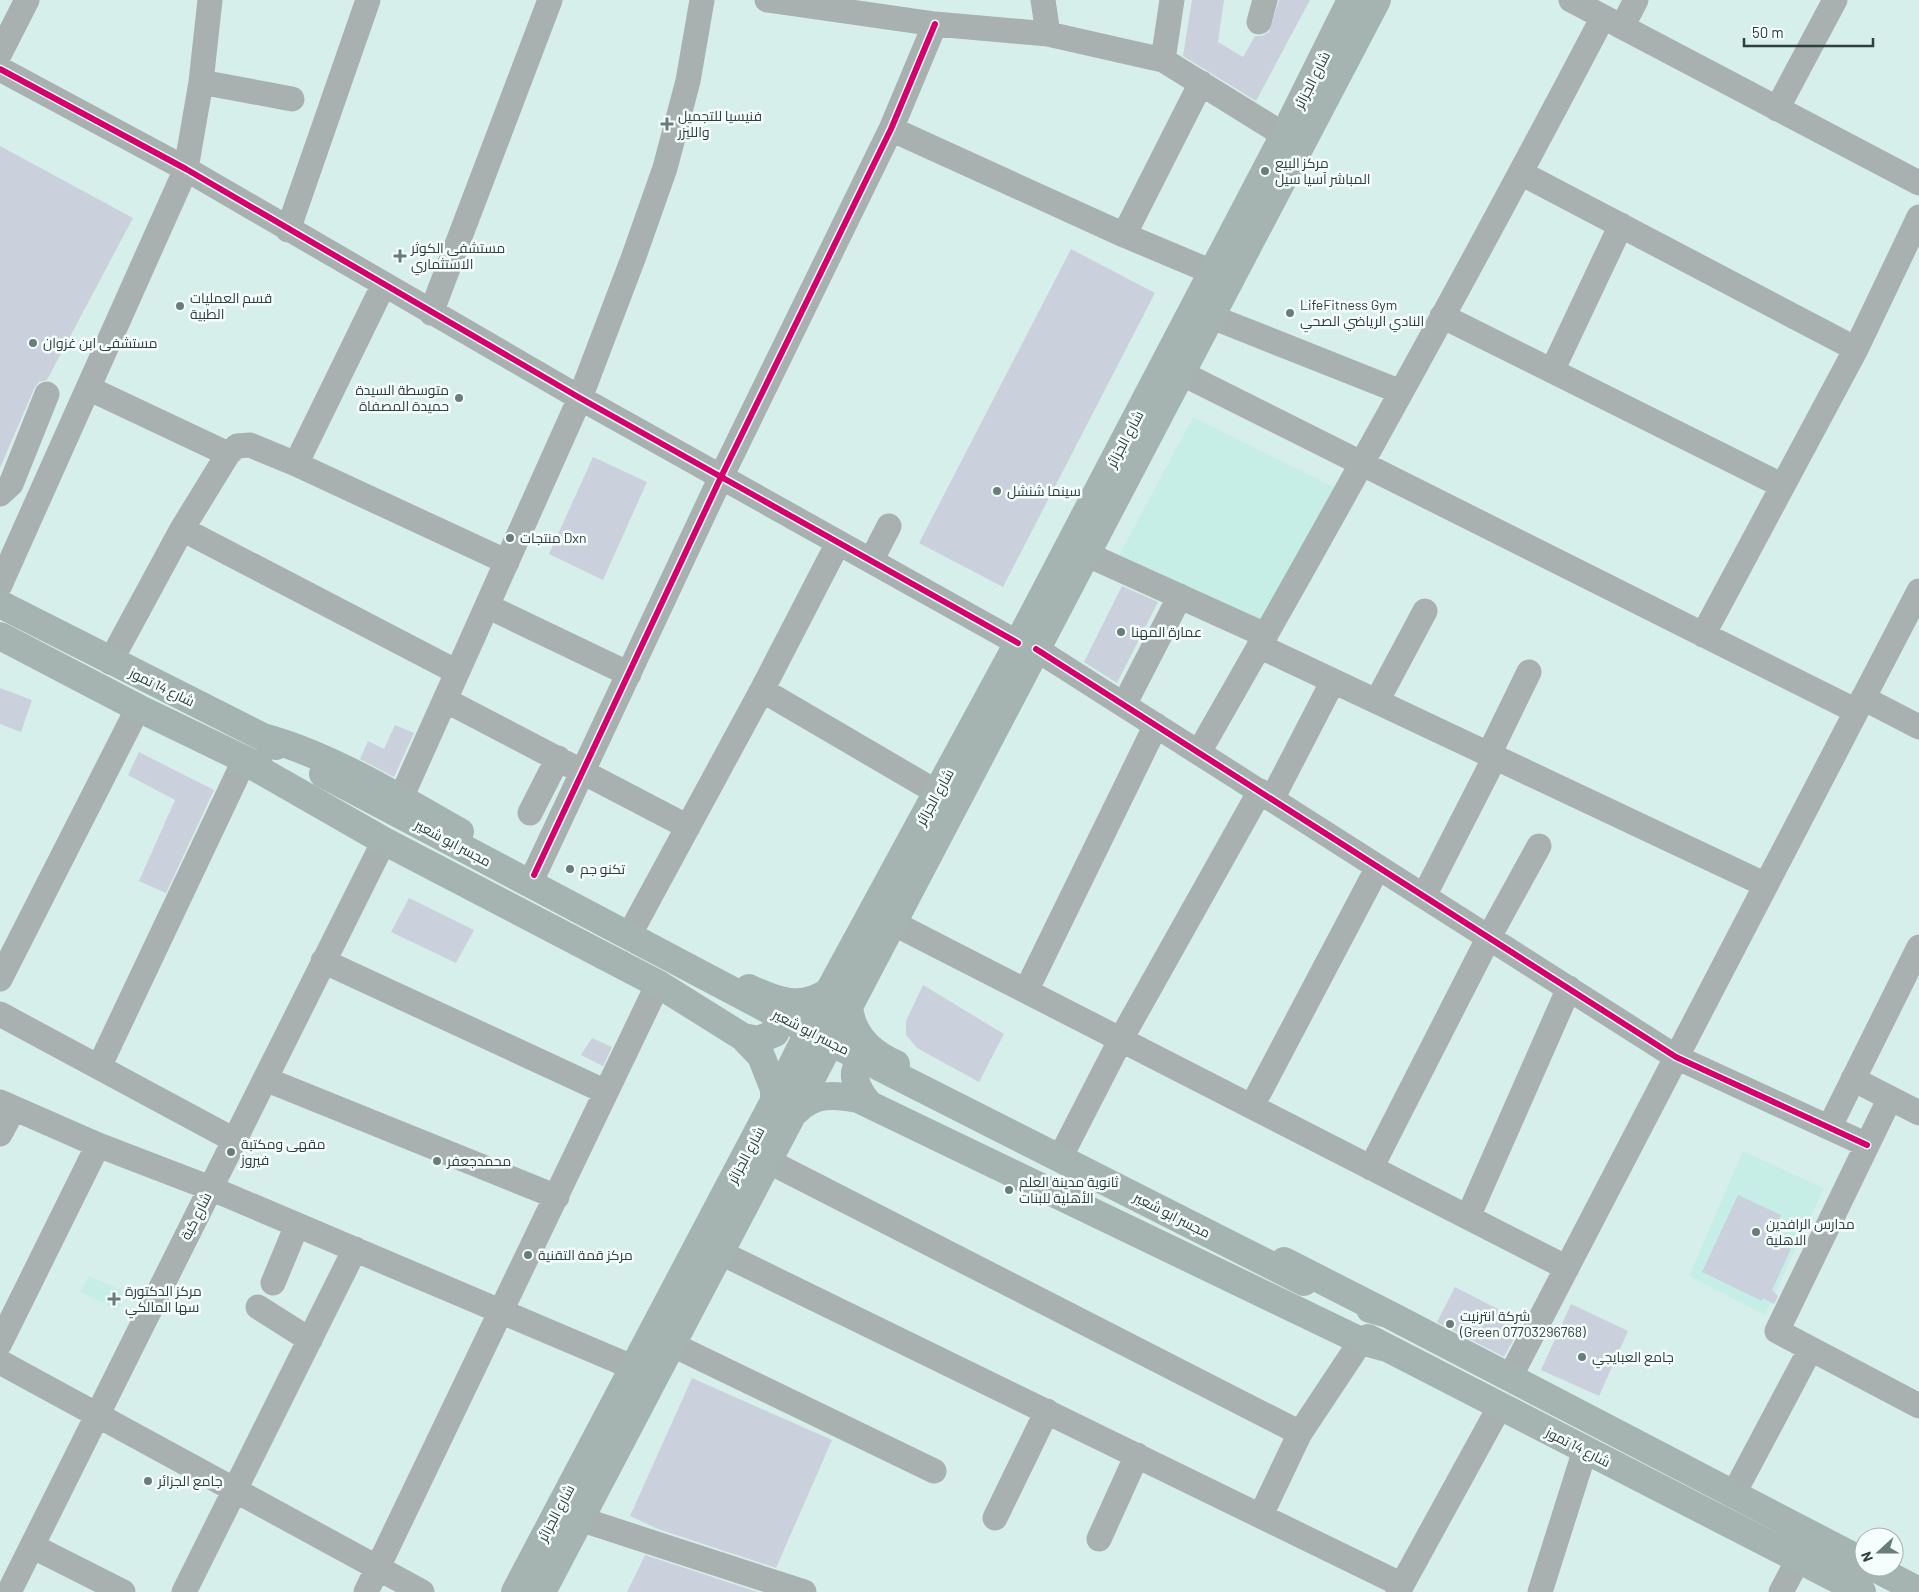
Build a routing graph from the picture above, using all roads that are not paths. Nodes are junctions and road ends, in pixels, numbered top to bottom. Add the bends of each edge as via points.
1 (27, 0) edge
2 (210, 0) edge
3 (368, 0) edge
4 (550, 0) edge
5 (702, 0) edge
6 (767, 0) edge
7 (1043, 0) edge
8 (1172, 0) edge
9 (1351, 0) edge
10 (1378, 0) edge
11 (1571, 0) edge
12 (1636, 0) edge
13 (1835, 0) edge
14 (895, 9) edge
15 (1612, 22) junction
16 (935, 24) junction
17 (1048, 34) junction
18 (0, 53) edge
19 (1163, 60) junction
20 (0, 69) edge
21 (201, 82) junction
22 (1200, 83) junction
23 (292, 99) dead end
24 (1777, 108) junction
25 (891, 130) junction
26 (1284, 135) junction
27 (186, 170) junction
28 (1521, 173) junction
29 (1919, 183) edge
30 (1919, 217) edge
31 (1621, 225) junction
32 (288, 230) junction
33 (1124, 235) junction
34 (1212, 272) junction
35 (383, 286) junction
36 (431, 313) junction
37 (1442, 316) junction
38 (1212, 317) junction
39 (1856, 349) junction
40 (1552, 371) junction
41 (1183, 374) junction
42 (88, 388) junction
43 (1401, 392) junction
44 (47, 394) dead end
45 (580, 398) junction
46 (228, 454) junction
47 (296, 464) junction
48 (1362, 464) junction
49 (721, 477) junction
50 (1783, 486) junction
51 (0, 494) edge
52 (889, 526) dead end
53 (182, 529) junction
54 (838, 543) junction
55 (1086, 554) junction
56 (871, 561) junction
57 (506, 562) junction
58 (0, 585) edge
59 (1919, 591) edge
60 (1180, 596) junction
61 (0, 604) edge
62 (487, 606) junction
63 (1425, 611) dead end
64 (1703, 635) junction
65 (0, 636) edge
66 (1262, 641) junction
67 (1027, 646) junction
68 (110, 662) junction
69 (458, 672) junction
70 (1529, 672) dead end
71 (629, 674) junction
72 (1333, 681) junction
73 (762, 690) junction
74 (445, 700) junction
75 (1377, 701) junction
76 (1124, 705) junction
77 (1860, 705) junction
78 (138, 708) junction
79 (1156, 725) junction
80 (1919, 727) edge
81 (262, 737) junction
82 (1199, 752) junction
83 (1492, 756) junction
84 (558, 758) junction
85 (244, 761) junction
86 (583, 770) junction
87 (320, 782) junction
88 (938, 793) junction
89 (1266, 795) junction
90 (401, 798) junction
91 (530, 813) dead end
92 (688, 827) junction
93 (384, 841) junction
94 (1538, 846) dead end
95 (1378, 867) junction
96 (534, 875) junction
97 (1766, 884) junction
98 (1424, 896) junction
99 (893, 923) junction
100 (633, 928) junction
101 (1489, 937) junction
102 (1919, 947) edge
103 (323, 962) junction
104 (0, 979) edge
105 (658, 984) junction
106 (1569, 988) junction
107 (1026, 991) junction
108 (764, 996) junction
109 (839, 998) junction
110 (0, 1014) edge
111 (743, 1037) junction
112 (1121, 1040) junction
113 (1676, 1056) junction
114 (883, 1059) junction
115 (99, 1067) junction
116 (265, 1079) junction
117 (1853, 1079) junction
118 (606, 1092) junction
119 (1890, 1098) junction
120 (869, 1104) junction
121 (7, 1105) edge
122 (1252, 1106) junction
123 (785, 1107) junction
124 (1919, 1113) edge
125 (1830, 1126) junction
126 (0, 1134) edge
127 (234, 1140) junction
128 (98, 1145) junction
129 (1867, 1145) junction
130 (1065, 1148) junction
131 (768, 1160) junction
132 (1371, 1168) junction
133 (210, 1188) junction
134 (556, 1197) junction
135 (1468, 1217) junction
136 (298, 1225) junction
137 (355, 1249) junction
138 (720, 1253) junction
139 (1566, 1268) junction
140 (273, 1283) dead end
141 (1301, 1288) junction
142 (258, 1307) dead end
143 (501, 1312) junction
144 (1388, 1314) junction
145 (310, 1340) junction
146 (0, 1343) edge
147 (671, 1344) junction
148 (1372, 1344) junction
149 (1810, 1350) junction
150 (0, 1362) edge
151 (632, 1367) junction
152 (1510, 1377) junction
153 (1916, 1398) edge
154 (1500, 1406) junction
155 (1047, 1411) junction
156 (97, 1415) junction
157 (1300, 1433) junction
158 (1585, 1450) junction
159 (1137, 1454) junction
160 (934, 1471) dead end
161 (235, 1490) junction
162 (1733, 1495) junction
163 (1261, 1516) junction
164 (995, 1518) dead end
165 (580, 1519) junction
166 (1099, 1539) dead end
167 (32, 1546) junction
168 (1854, 1557) edge
169 (1798, 1560) junction
170 (378, 1568) junction
171 (1892, 1577) edge
172 (1400, 1589) edge
173 (1919, 1591) edge
174 (9, 1592) edge
175 (123, 1592) edge
176 (184, 1592) edge
177 (366, 1592) edge
178 (422, 1592) edge
179 (515, 1592) edge
180 (542, 1592) edge
181 (804, 1592) edge
182 (1540, 1592) edge
183 (1781, 1592) edge
184 (1862, 1592) edge

1 - 18 street
2 - 21 street
3 - 32 street
4 - 36 street
5 - 45 street via 688,81 665,168
6 - 14 street
7 - 17 street
8 - 19 street
9 - 26 main road, شارع الجزائر
10 - 38 main road, شارع الجزائر
11 - 15 street
12 - 15 street
13 - 24 street
14 - 16 street
15 - 24 street
15 - 28 street
16 - 17 street
16 - 25 street
17 - 19 street
19 - 22 street
20 - 27 street
21 - 23 street
21 - 27 street
22 - 26 street
22 - 33 street
24 - 29 street
25 - 33 street
25 - 49 street
26 - 34 main road, شارع الجزائر
27 - 32 street
27 - 42 street
28 - 31 street
28 - 37 street
30 - 39 street
31 - 39 street
31 - 40 street
32 - 35 street
33 - 34 street
34 - 67 main road, شارع الجزائر
35 - 36 street
35 - 47 street
36 - 45 street
37 - 40 street
37 - 43 street
38 - 41 main road, شارع الجزائر
38 - 43 street
39 - 50 street
40 - 50 street
41 - 48 street
41 - 55 main road, شارع الجزائر
42 - 46 street
42 - 58 street
43 - 48 street
44 - 51 street via 11,484
45 - 49 street
45 - 57 street
46 - 47 street via 237,446 250,446
46 - 53 street
47 - 57 street
48 - 64 street
48 - 66 street
49 - 54 street
49 - 71 street
50 - 64 street
52 - 56 street
53 - 68 street
53 - 69 street
54 - 56 street
54 - 73 street
55 - 60 street
55 - 67 main road, شارع الجزائر
56 - 67 street
57 - 62 street
59 - 77 street
60 - 66 street
60 - 76 street
61 - 68 main road, شارع 14 تموز
62 - 69 street
62 - 71 street
63 - 75 street
64 - 77 street
65 - 78 main road, شارع 14 تموز
66 - 72 street
66 - 82 street
67 - 76 street
67 - 88 main road, شارع الجزائر
67 - 99 main road, شارع الجزائر
68 - 81 main road, شارع 14 تموز
69 - 74 street
70 - 83 street
71 - 86 street
72 - 75 street
72 - 89 street
73 - 88 street
73 - 92 street
74 - 84 street
74 - 90 street
75 - 83 street
76 - 79 street
77 - 80 street
77 - 97 street
78 - 85 main road, شارع 14 تموز
78 - 104 street
79 - 82 street
79 - 107 street
81 - 87 main road, شارع 14 تموز
81 - 90 main road via 314,755
82 - 89 street
83 - 97 street
83 - 98 street
84 - 86 street
84 - 91 street
85 - 87 main road, شارع 14 تموز
85 - 93 main road
85 - 115 street
86 - 92 street
86 - 96 street
87 - 141 main road, مجسر ابو شعير via 804,1046
88 - 109 main road, شارع الجزائر
89 - 95 street
89 - 112 street
90 - 96 main road
92 - 100 street
93 - 103 street, شارع كية
93 - 105 main road
94 - 101 street
95 - 98 street
95 - 122 street
96 - 100 main road
97 - 113 street
98 - 101 street
99 - 107 street
99 - 109 main road, شارع الجزائر
100 - 108 main road
101 - 106 street
101 - 132 street
102 - 117 street
103 - 116 street, شارع كية
103 - 118 street
105 - 111 main road
105 - 118 street
106 - 113 street
106 - 135 street
107 - 112 street
108 - 109 main road via 777,1001 804,1002
108 - 111 main road via 779,1014 775,1033 758,1040
109 - 114 main road via 858,1034
109 - 123 main road, شارع الجزائر
110 - 115 street
111 - 123 main road via 761,1056
112 - 122 street
112 - 130 street
113 - 125 street
113 - 139 street
114 - 120 main road via 863,1061 854,1074 857,1089
114 - 130 main road via 959,1092
115 - 127 street
116 - 127 street, شارع كية
116 - 134 street
117 - 119 street
117 - 125 street
118 - 134 street
119 - 124 street
119 - 129 street
120 - 123 main road via 840,1096 825,1096
120 - 148 main road
121 - 126 street
121 - 128 street
122 - 132 street
123 - 131 main road, شارع الجزائر
123 - 151 main road, شارع الجزائر
125 - 129 street
127 - 133 street, شارع كية
128 - 133 street
128 - 146 street
129 - 149 street via 1777,1331
130 - 144 main road
131 - 138 main road, شارع الجزائر
131 - 157 street
132 - 135 street
133 - 136 street
133 - 156 street, شارع كية
134 - 143 street
135 - 139 street
136 - 137 street
136 - 140 street
137 - 143 street
137 - 145 street
138 - 147 main road, شارع الجزائر
138 - 155 street
139 - 152 street
141 - 144 main road
141 - 148 main road, شارع 14 تموز
142 - 145 street
143 - 151 street
143 - 170 street
144 - 152 main road
145 - 161 street
147 - 160 street
147 - 165 main road, شارع الجزائر
148 - 154 main road, شارع 14 تموز
148 - 157 street
149 - 153 street
149 - 162 street
150 - 156 street
151 - 179 main road, شارع الجزائر
152 - 162 main road
154 - 158 main road, شارع 14 تموز
154 - 172 street
155 - 159 street
155 - 164 street
156 - 161 street
156 - 167 street, شارع كية
157 - 163 street
158 - 169 main road, شارع 14 تموز
158 - 182 street
159 - 163 street
159 - 166 street
161 - 170 street
161 - 176 street
162 - 168 main road
163 - 172 street
165 - 180 main road, شارع الجزائر
165 - 181 street
167 - 174 street, شارع كية
167 - 175 street
169 - 183 street
169 - 184 main road, شارع 14 تموز
170 - 177 street
170 - 178 street
171 - 173 main road

